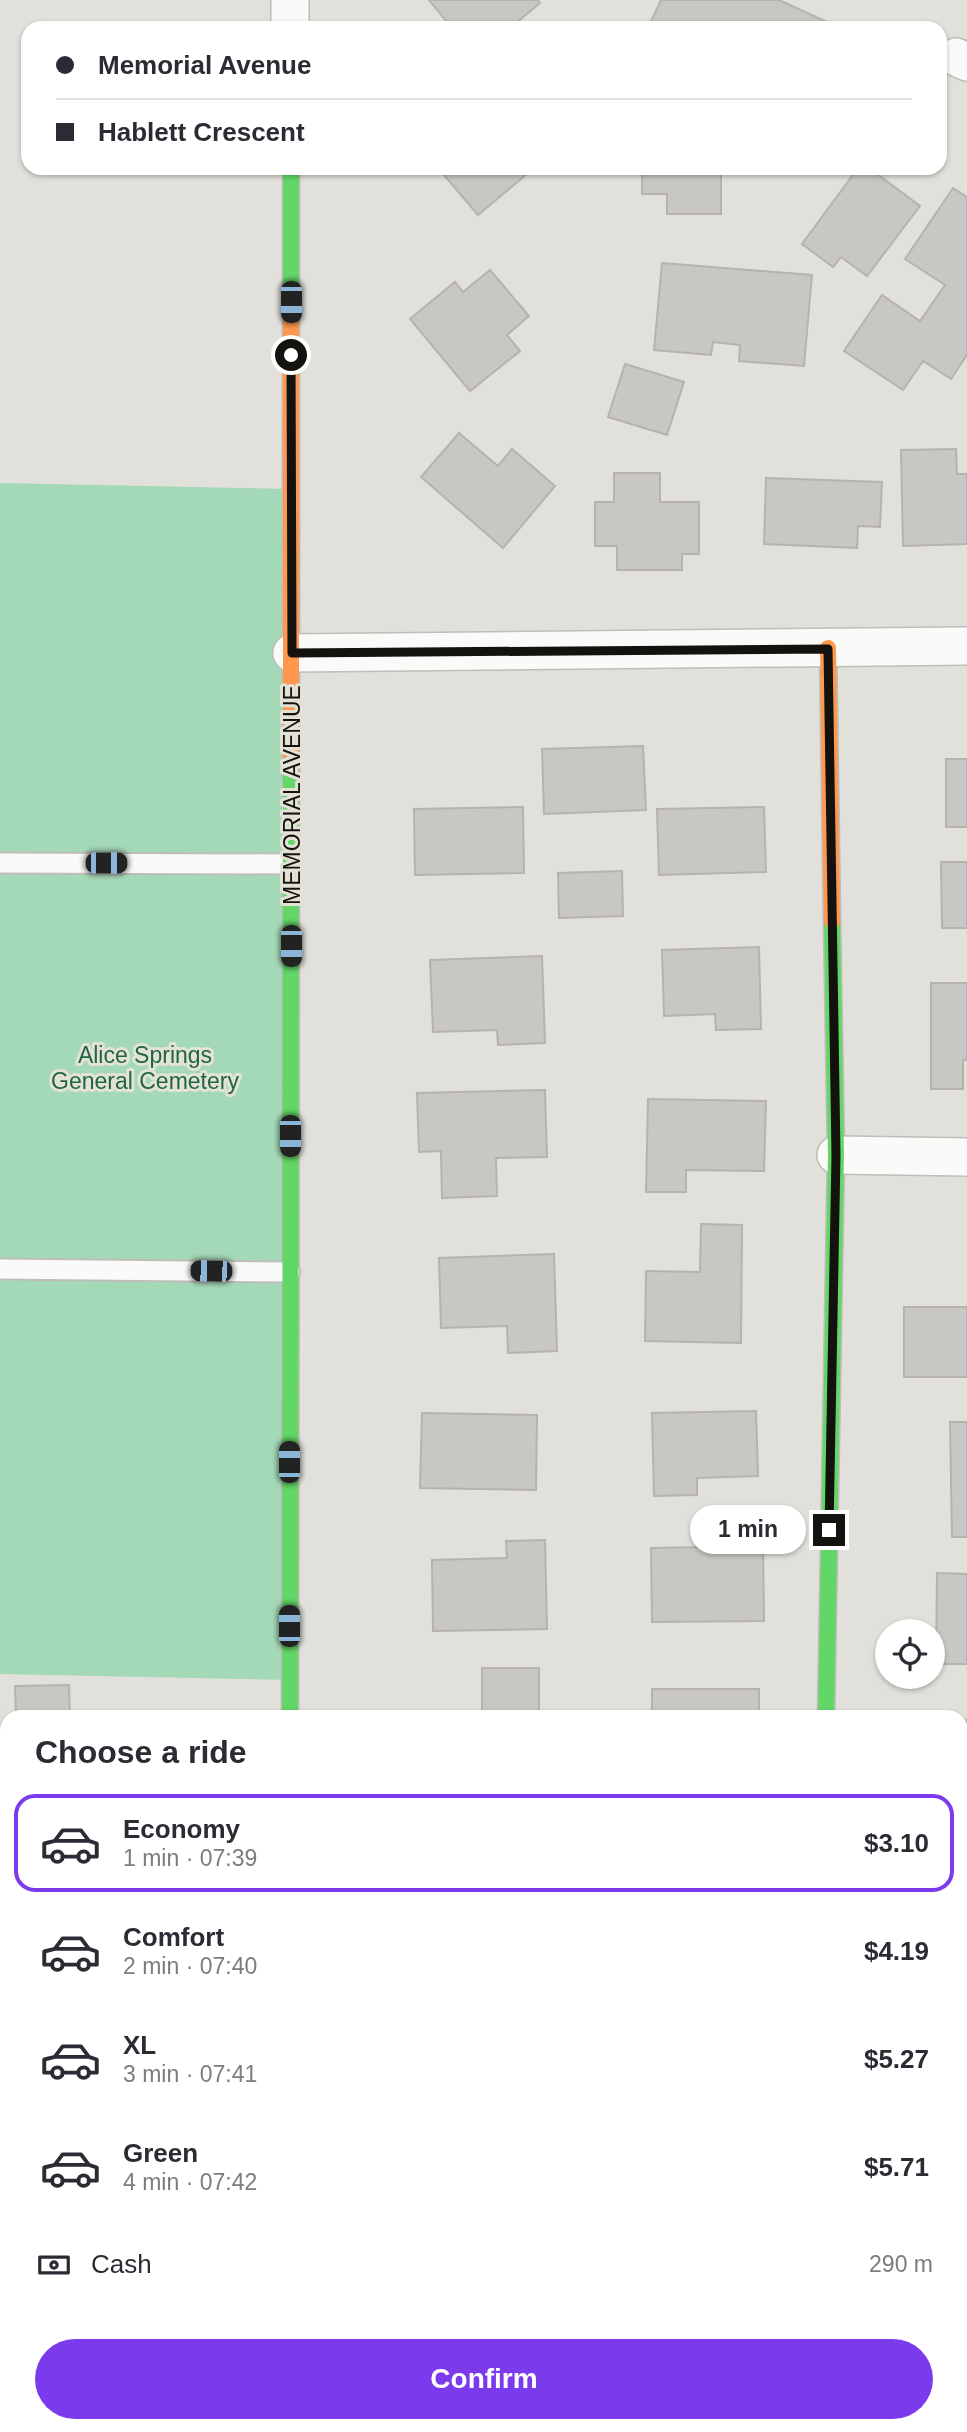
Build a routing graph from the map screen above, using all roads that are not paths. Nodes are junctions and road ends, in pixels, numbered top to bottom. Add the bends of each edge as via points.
1 (290, 0) edge
2 (290, 21) edge
3 (291, 175) edge
4 (967, 646) edge
5 (828, 649) junction
6 (292, 653) junction
7 (0, 863) edge
8 (291, 864) junction
9 (836, 1155) junction
10 (967, 1157) edge
11 (0, 1269) edge
12 (290, 1272) junction
13 (290, 1710) edge
14 (826, 1710) edge

1 - 2 street
3 - 6 street, MEMORIAL AVENUE
4 - 5 street
5 - 6 street
5 - 9 street
6 - 8 street, MEMORIAL AVENUE
7 - 8 lane
8 - 12 street, MEMORIAL AVENUE
9 - 10 street
9 - 14 street
11 - 12 lane
12 - 13 street, MEMORIAL AVENUE

